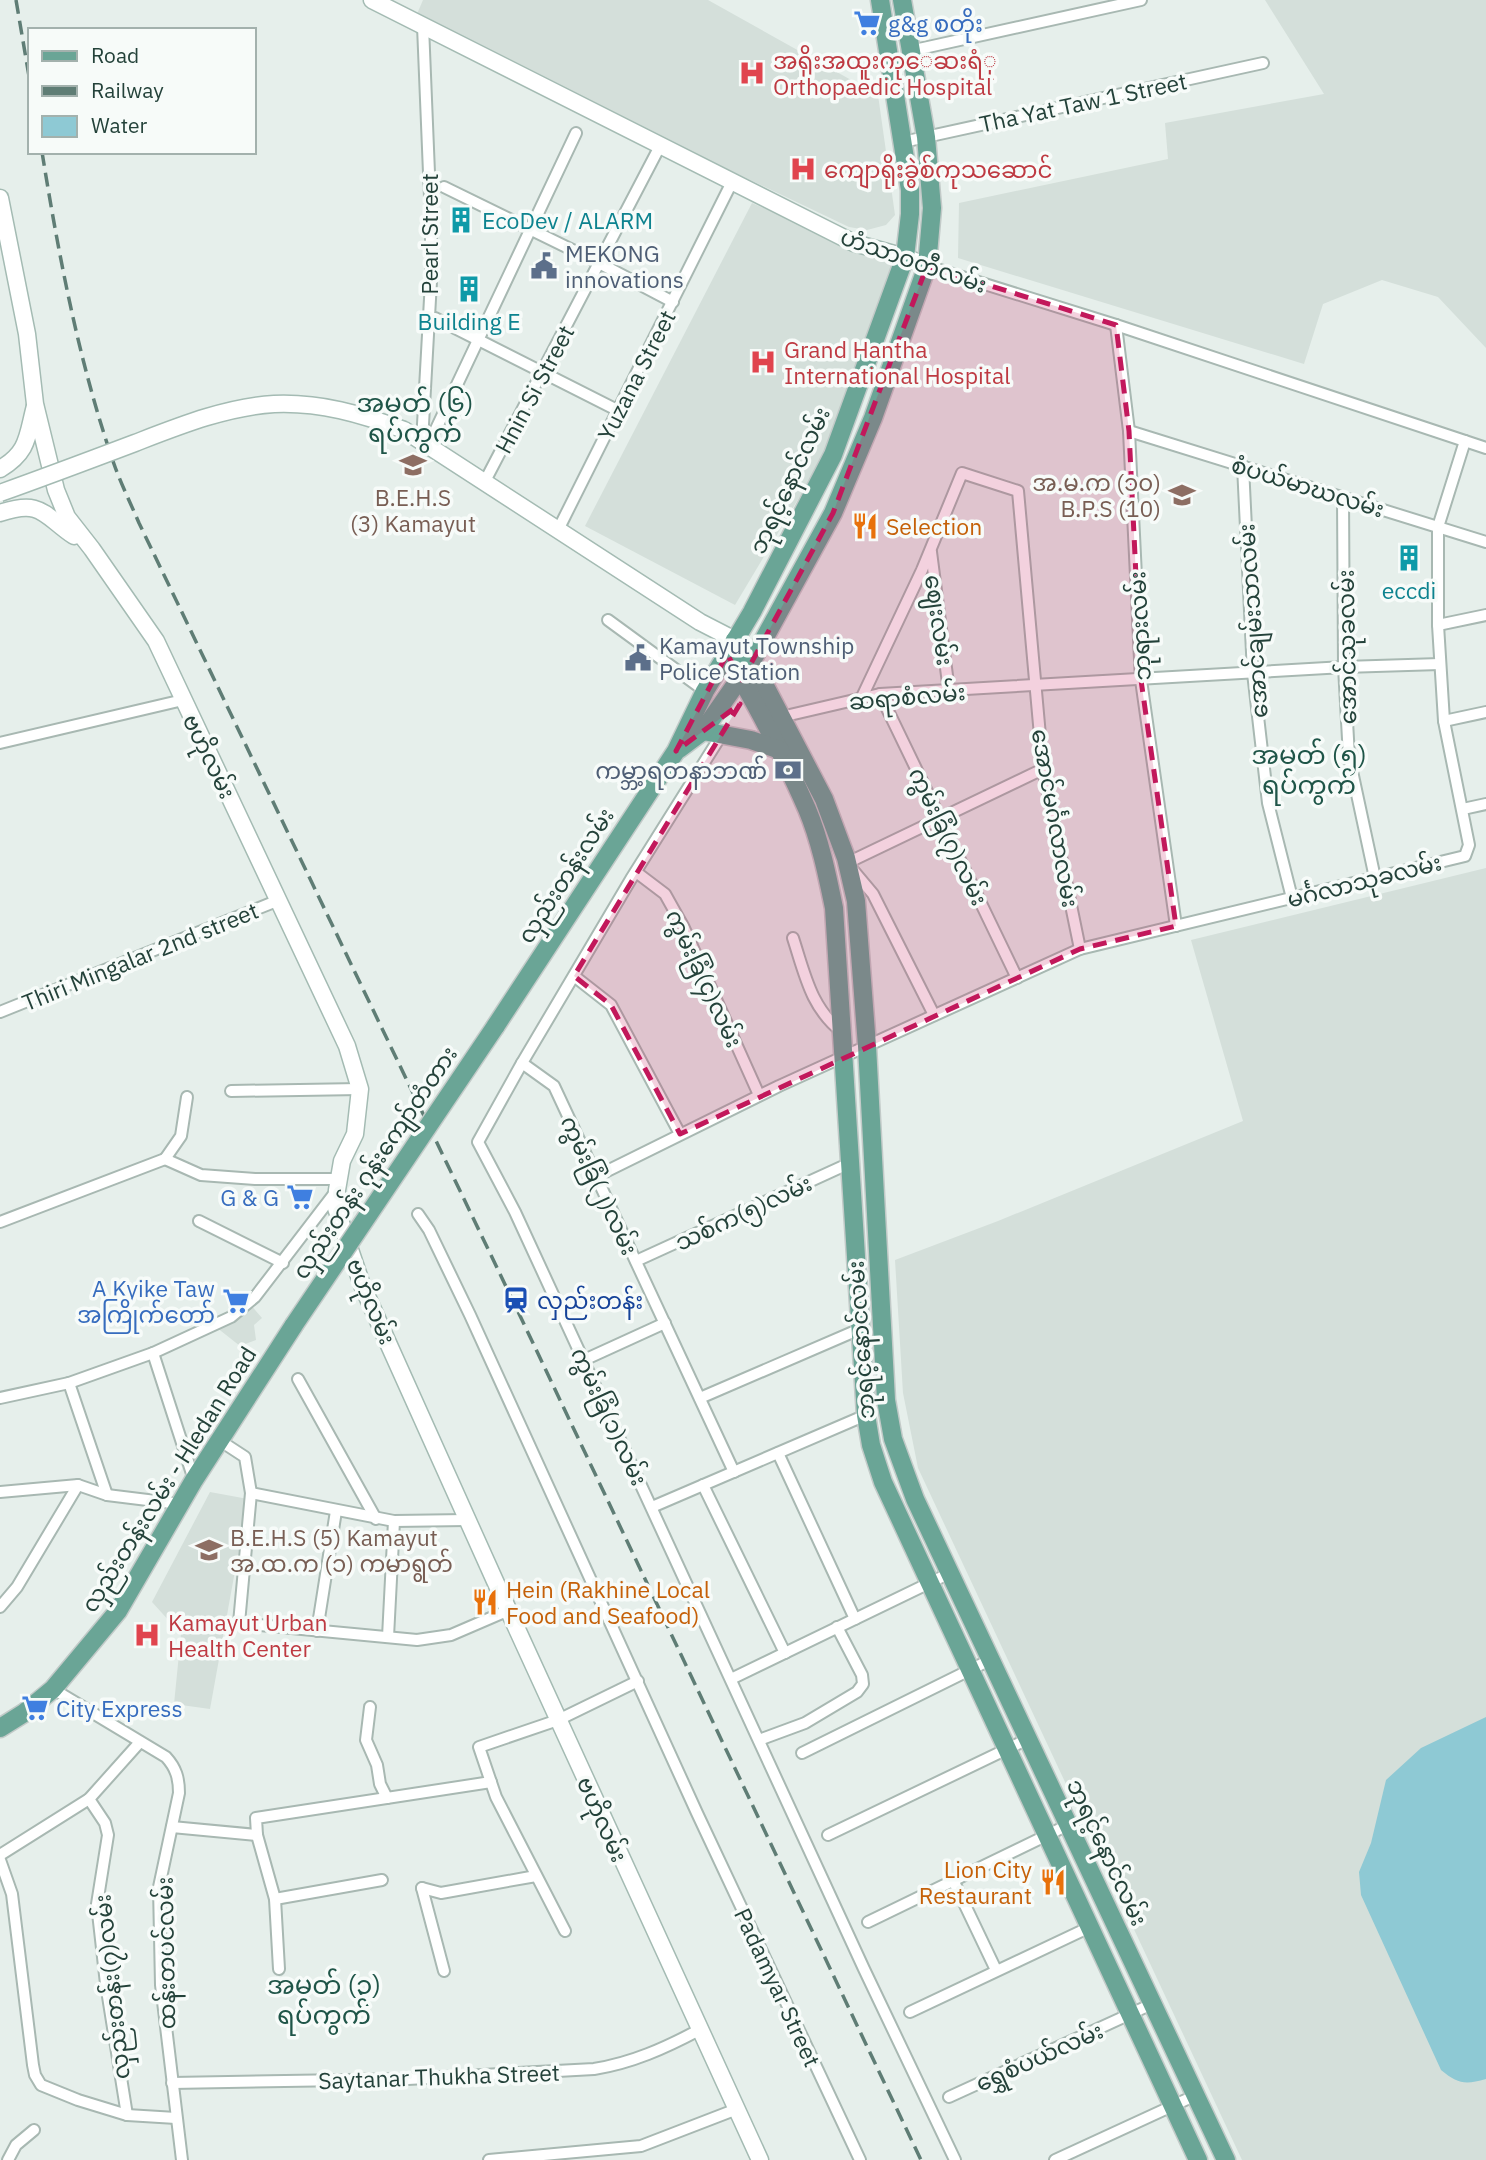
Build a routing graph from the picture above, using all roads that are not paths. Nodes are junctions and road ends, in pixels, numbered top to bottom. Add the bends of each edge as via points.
1 (372, 0) edge
2 (880, 0) edge
3 (902, 0) edge
4 (1141, 0) edge
5 (423, 26) junction
6 (910, 51) junction
7 (1263, 63) dead end
8 (576, 133) dead end
9 (926, 136) junction
10 (903, 142) junction
11 (660, 146) junction
12 (732, 182) junction
13 (444, 187) dead end
14 (0, 198) edge
15 (532, 229) junction
16 (905, 257) junction
17 (599, 263) junction
18 (927, 266) junction
19 (673, 302) junction
20 (435, 318) dead end
21 (1116, 325) junction
22 (479, 340) junction
23 (544, 372) junction
24 (35, 404) junction
25 (619, 411) junction
26 (436, 429) dead end
27 (1129, 431) junction
28 (1465, 441) junction
29 (422, 442) junction
30 (1486, 448) edge
31 (1243, 466) junction
32 (0, 469) edge
33 (484, 483) junction
34 (0, 493) edge
35 (1343, 497) junction
36 (0, 513) edge
37 (1438, 527) junction
38 (558, 530) junction
39 (1486, 542) edge
40 (92, 549) junction
41 (930, 549) junction
42 (1486, 615) edge
43 (608, 620) dead end
44 (1438, 625) junction
45 (731, 647) junction
46 (752, 661) junction
47 (1440, 664) junction
48 (1344, 667) junction
49 (1253, 673) junction
50 (740, 677) junction
51 (1141, 680) junction
52 (1034, 686) junction
53 (705, 691) junction
54 (949, 691) junction
55 (880, 694) junction
56 (862, 697) junction
57 (183, 700) junction
58 (1486, 712) edge
59 (780, 717) junction
60 (1444, 721) junction
61 (703, 731) junction
62 (722, 734) junction
63 (0, 743) edge
64 (779, 750) junction
65 (676, 751) junction
66 (1043, 769) junction
67 (1486, 804) edge
68 (1462, 809) junction
69 (940, 817) junction
70 (847, 863) junction
71 (636, 872) junction
72 (1375, 878) junction
73 (1292, 898) junction
74 (279, 900) junction
75 (1176, 926) junction
76 (793, 939) dead end
77 (1080, 949) junction
78 (573, 976) junction
79 (1017, 978) junction
80 (0, 1012) edge
81 (934, 1015) junction
82 (495, 1027) joint
83 (842, 1032) junction
84 (867, 1046) junction
85 (844, 1058) junction
86 (522, 1063) junction
87 (359, 1089) junction
88 (231, 1091) dead end
89 (760, 1095) junction
90 (187, 1097) dead end
91 (680, 1134) junction
92 (872, 1150) junction
93 (850, 1157) junction
94 (165, 1159) junction
95 (597, 1176) junction
96 (337, 1185) junction
97 (418, 1214) dead end
98 (200, 1221) dead end
99 (0, 1222) edge
100 (877, 1241) junction
101 (855, 1242) junction
102 (636, 1261) junction
103 (283, 1263) junction
104 (665, 1323) junction
105 (294, 1325) joint
106 (860, 1333) junction
107 (883, 1336) junction
108 (153, 1353) junction
109 (584, 1360) junction
110 (298, 1379) dead end
111 (69, 1383) junction
112 (0, 1398) edge
113 (700, 1398) junction
114 (866, 1415) junction
115 (219, 1440) junction
116 (778, 1452) junction
117 (734, 1472) junction
118 (194, 1480) junction
119 (78, 1485) junction
120 (703, 1485) junction
121 (0, 1492) edge
122 (251, 1493) junction
123 (107, 1495) junction
124 (180, 1504) junction
125 (652, 1507) junction
126 (336, 1511) junction
127 (376, 1519) junction
128 (467, 1520) junction
129 (394, 1521) junction
130 (950, 1573) junction
131 (930, 1582) junction
132 (0, 1607) edge
133 (509, 1610) junction
134 (855, 1619) junction
135 (837, 1627) junction
136 (317, 1631) junction
137 (388, 1637) junction
138 (785, 1653) junction
139 (990, 1660) junction
140 (971, 1669) junction
141 (731, 1679) junction
142 (638, 1681) junction
143 (53, 1689) junction
144 (370, 1707) dead end
145 (558, 1720) junction
146 (0, 1728) edge
147 (759, 1740) junction
148 (1028, 1740) junction
149 (140, 1742) junction
150 (1007, 1750) junction
151 (802, 1753) dead end
152 (491, 1782) junction
153 (387, 1798) junction
154 (89, 1799) junction
155 (1068, 1825) junction
156 (172, 1828) junction
157 (257, 1835) junction
158 (828, 1835) dead end
159 (1048, 1835) junction
160 (0, 1855) edge
161 (0, 1860) edge
162 (536, 1876) junction
163 (382, 1880) dead end
164 (953, 1880) junction
165 (275, 1899) junction
166 (868, 1922) dead end
167 (1090, 1927) junction
168 (565, 1931) dead end
169 (279, 1969) dead end
170 (996, 1970) junction
171 (444, 1971) dead end
172 (1152, 2004) junction
173 (909, 2012) dead end
174 (1129, 2015) junction
175 (699, 2031) junction
176 (172, 2083) junction
177 (1194, 2096) junction
178 (949, 2097) dead end
179 (1172, 2106) junction
180 (737, 2109) junction
181 (127, 2115) junction
182 (176, 2118) junction
183 (34, 2130) dead end
184 (641, 2146) junction
185 (1222, 2153) edge
186 (1197, 2159) edge
187 (8, 2160) edge
188 (182, 2160) edge
189 (490, 2160) edge
190 (640, 2160) edge
191 (760, 2160) edge
192 (860, 2160) edge
193 (955, 2160) edge
194 (1055, 2160) edge

1 - 5 main road, ဟံသာဝတီလမ်း
2 - 10 main road, ဘုရင့်နောင်လမ်း
3 - 6 main road, လှည်းတန်းလမ်း
4 - 6 street
5 - 11 main road, ဟံသာဝတီလမ်း
5 - 29 street, Pearl Street via 431,234
6 - 9 main road, လှည်းတန်းလမ်း
7 - 9 street, Tha Yat Taw 1 Street
8 - 15 street
9 - 10 street, Tha Yat Taw 1 Street
9 - 18 main road, လှည်းတန်းလမ်း via 932,208
10 - 16 main road, ဘုရင့်နောင်လမ်း via 910,190
11 - 12 main road, ဟံသာဝတီလမ်း
11 - 17 street, Hnin Si Street
12 - 16 main road, ဟံသာဝတီလမ်း via 854,243
12 - 19 street, Yuzana Street
13 - 15 street
14 - 24 main road, ဗဟိုလမ်း via 27,334
15 - 17 street
15 - 22 street
16 - 18 main road, ဟံသာဝတီလမ်း
16 - 45 main road, ဘုရင့်နောင်လမ်း via 833,455
17 - 19 street
17 - 23 street, Hnin Si Street
18 - 21 street, ဟံသာဝတီလမ်း
18 - 46 main road, လှည်းတန်းလမ်း via 873,418 832,513
19 - 25 street, Yuzana Street
20 - 22 street
21 - 27 street, ဘုရားလမ်း
21 - 28 street, ဟံသာဝတီလမ်း
22 - 23 street
22 - 26 street
23 - 25 street
23 - 33 street, Hnin Si Street
24 - 32 main road via 26,443 15,460
24 - 40 main road, ဗဟိုလမ်း via 56,490 67,517
25 - 38 street, Yuzana Street
27 - 31 street, စံပယ်မာဃလမ်း
27 - 51 street, ဘုရားလမ်း
28 - 30 street, ဟံသာဝတီလမ်း
28 - 37 street, မင်္ဂလာသုခလမ်း
29 - 33 main road
29 - 34 main road, bridge via 404,430 355,412 273,404 191,422
31 - 35 street, စံပယ်မာဃလမ်း
31 - 49 street, အောင်ချမ်းသာလမ်း
33 - 38 main road
35 - 37 street, စံပယ်မာဃလမ်း
35 - 48 street, အောင်သုခလမ်း
36 - 40 main road via 29,506 48,514
37 - 39 street, စံပယ်မာဃလမ်း
37 - 44 street, မင်္ဂလာသုခလမ်း
38 - 45 main road
40 - 57 main road, ဗဟိုလမ်း via 156,641
41 - 52 street, အောင်မင်္ဂလာလမ်း via 962,473 1018,491
41 - 54 street, ဈေးလမ်း
41 - 56 street
42 - 44 street
43 - 53 street
44 - 47 street, မင်္ဂလာသုခလမ်း
45 - 46 main road, ဘုရင့်နောင်လမ်း
45 - 50 main road, ဘုရင့်နောင်လမ်း
45 - 53 main road, လှည်းတန်းလမ်း
46 - 50 main road, လှည်းတန်းလမ်း
46 - 59 main road, ဘုရင့်နောင်လမ်း
47 - 48 street, ဆရာစံလမ်း
47 - 60 street, မင်္ဂလာသုခလမ်း
48 - 49 street, ဆရာစံလမ်း
48 - 72 street, အောင်သုခလမ်း via 1349,757
49 - 51 street, ဆရာစံလမ်း
49 - 73 street, အောင်ချမ်းသာလမ်း via 1268,803
50 - 61 main road, လှည်းတန်းလမ်း
50 - 64 main road, ဘုရင့်နောင်လမ်း
51 - 52 street, ဆရာစံလမ်း
51 - 75 street, ဘုရားလမ်း
52 - 54 street, ဆရာစံလမ်း
52 - 66 street, အောင်မင်္ဂလာလမ်း
53 - 65 main road, လှည်းတန်းလမ်း
54 - 55 street, ဆရာစံလမ်း
55 - 56 street, ဆရာစံလမ်း
55 - 69 street, ကွမ်းခြံ(၇)လမ်း
56 - 59 street, ဆရာစံလမ်း
57 - 63 street
57 - 74 main road, ဗဟိုလမ်း
58 - 60 street
59 - 70 main road, ဘုရင့်နောင်လမ်း via 824,799
60 - 68 street, မင်္ဂလာသုခလမ်း
61 - 62 main road
61 - 65 main road, လှည်းတန်းလမ်း
62 - 64 main road
62 - 71 street
64 - 83 main road, ဘုရင့်နောင်လမ်း via 808,811 827,871 834,908
65 - 82 main road, လှည်းတန်းလမ်း
66 - 69 street
66 - 77 street, အောင်မင်္ဂလာလမ်း
67 - 68 street
68 - 72 street, မင်္ဂလာသုခလမ်း via 1469,845 1465,856
69 - 70 street
69 - 79 street, ကွမ်းခြံ(၇)လမ်း
70 - 81 street via 873,894
70 - 84 main road, ဘုရင့်နောင်လမ်း via 856,901
71 - 78 street
71 - 89 street, ကွမ်းခြံ(၄)လမ်း via 665,894 678,917
72 - 73 street, မင်္ဂလာသုခလမ်း
73 - 75 street, မင်္ဂလာသုခလမ်း
74 - 80 street, Thiri Mingalar 2nd street
74 - 87 main road, ဗဟိုလမ်း via 347,1046
75 - 77 street, မင်္ဂလာသုခလမ်း
76 - 83 street via 811,995 826,1020
77 - 79 street, မင်္ဂလာသုခလမ်း
78 - 86 street
78 - 91 street via 611,1005
79 - 81 street, မင်္ဂလာသုခလမ်း
81 - 84 street, မင်္ဂလာသုခလမ်း
82 - 105 main road, လှည်းတန်း ဂုန်းကျော်တံတား, bridge
83 - 85 main road, ဘုရင့်နောင်လမ်း
84 - 85 street, မင်္ဂလာသုခလမ်း
84 - 92 main road, ဘုရင့်နောင်လမ်း
85 - 89 street, မင်္ဂလာသုခလမ်း
85 - 93 main road, ဘုရင့်နောင်လမ်း
86 - 95 street, ကွမ်းခြံ(၂)လမ်း via 554,1086
86 - 109 street, ကွမ်းခြံ(၁)လမ်း via 478,1142
87 - 88 street
87 - 96 main road, ဗဟိုလမ်း via 355,1134
89 - 91 street, မင်္ဂလာသုခလမ်း
90 - 94 street via 181,1136
91 - 95 street, မင်္ဂလာသုခလမ်း
92 - 93 main road
92 - 100 main road, ဘုရင့်နောင်လမ်း
93 - 101 main road, ဘုရင့်နောင်လမ်း
93 - 102 street, သစ်က(၅)လမ်း
94 - 96 street via 201,1175
94 - 99 street
95 - 102 street, ကွမ်းခြံ(၂)လမ်း
96 - 103 street
96 - 128 main road, ဗဟိုလမ်း via 336,1208 362,1285
97 - 142 street, Padamyar Street
98 - 103 street
100 - 101 main road
100 - 107 main road, ဘုရင့်နောင်လမ်း
101 - 106 main road, ဘုရင့်နောင်လမ်း
102 - 104 street, ကွမ်းခြံ(၂)လမ်း
103 - 108 street via 250,1303 231,1317
104 - 109 street
104 - 113 street, ကွမ်းခြံ(၂)လမ်း
105 - 115 main road, လှည်းတန်းလမ်း - Hledan Road
106 - 107 main road
106 - 113 street
106 - 114 main road, ဘုရင့်နောင်လမ်း
107 - 130 main road, ဘုရင့်နောင်လမ်း via 892,1439
108 - 111 street
108 - 118 street
109 - 125 street, ကွမ်းခြံ(၁)လမ်း
110 - 127 street
111 - 112 street
111 - 123 street
113 - 117 street, ကွမ်းခြံ(၂)လမ်း
114 - 116 street
114 - 131 main road, ဘုရင့်နောင်လမ်း via 883,1482
115 - 118 main road, လှည်းတန်းလမ်း - Hledan Road
115 - 122 street via 245,1457
116 - 117 street
116 - 134 street
117 - 120 street
118 - 124 main road, လှည်းတန်းလမ်း - Hledan Road
119 - 121 street
119 - 123 street
119 - 132 street via 17,1587
120 - 125 street
120 - 138 street
122 - 126 street
122 - 136 street via 238,1622
123 - 124 street
124 - 143 main road, လှည်းတန်းလမ်း - Hledan Road via 118,1611
125 - 141 street, ကွမ်းခြံ(၁)လမ်း
126 - 127 street
126 - 136 street
127 - 129 street
128 - 129 street
128 - 133 main road, ဗဟိုလမ်း
129 - 137 street
130 - 131 street
130 - 139 main road, ဘုရင့်နောင်လမ်း
131 - 134 street
131 - 140 main road, ဘုရင့်နောင်လမ်း
133 - 137 street via 451,1635 417,1640
133 - 145 main road, ဗဟိုလမ်း
134 - 135 street
135 - 138 street
135 - 147 street via 862,1675 858,1692 805,1723
136 - 137 street
138 - 141 street
139 - 140 street
139 - 148 main road, ဘုရင့်နောင်လမ်း
140 - 150 main road, ဘုရင့်နောင်လမ်း
140 - 151 street
141 - 147 street, ကွမ်းခြံ(၁)လမ်း
142 - 145 street
142 - 192 street, Padamyar Street
143 - 146 main road
143 - 149 street, ထန်းတပင်လမ်း
144 - 153 street via 366,1740
145 - 152 street via 479,1747
145 - 175 main road, ဗဟိုလမ်း
147 - 193 street, ကွမ်းခြံ(၁)လမ်း
148 - 150 street
148 - 155 main road, ဘုရင့်နောင်လမ်း
149 - 154 street
149 - 156 street, ထန်းတပင်လမ်း via 166,1757 176,1770 179,1793
150 - 158 street
150 - 159 main road, ဘုရင့်နောင်လမ်း
152 - 153 street
152 - 162 street
153 - 157 street via 256,1818
154 - 160 street
154 - 181 street, လှည်းတန်း(၇)လမ်း via 106,1823 108,1835 97,1904
155 - 159 street
155 - 172 main road, ဘုရင့်နောင်လမ်း
156 - 157 street
156 - 176 street, ထန်းတပင်လမ်း via 159,1887 161,1985
157 - 165 street
159 - 164 street
159 - 167 main road, ဘုရင့်နောင်လမ်း
161 - 181 street via 12,1894 35,2075 41,2085
162 - 168 street
162 - 171 street via 441,1893 422,1888
163 - 165 street
164 - 166 street
164 - 170 street
165 - 169 street
167 - 170 street
167 - 174 main road, ဘုရင့်နောင်လမ်း
170 - 173 street
172 - 174 street, ရွှေစံပယ်လမ်း
172 - 177 main road, ဘုရင့်နောင်လမ်း
174 - 178 street, ရွှေစံပယ်လမ်း
174 - 179 main road, ဘုရင့်နောင်လမ်း
175 - 176 street, Saytanar Thukha Street via 652,2054 594,2069 408,2079
175 - 180 main road, ဗဟိုလမ်း
176 - 182 street, ထန်းတပင်လမ်း
177 - 179 street
177 - 185 main road, ဘုရင့်နောင်လမ်း
179 - 186 main road, ဘုရင့်နောင်လမ်း
179 - 194 street
180 - 184 street
180 - 191 main road, ဗဟိုလမ်း
181 - 182 street
182 - 188 street, ထန်းတပင်လမ်း
183 - 187 street via 16,2145
184 - 189 street
184 - 190 street
185 - 186 street

